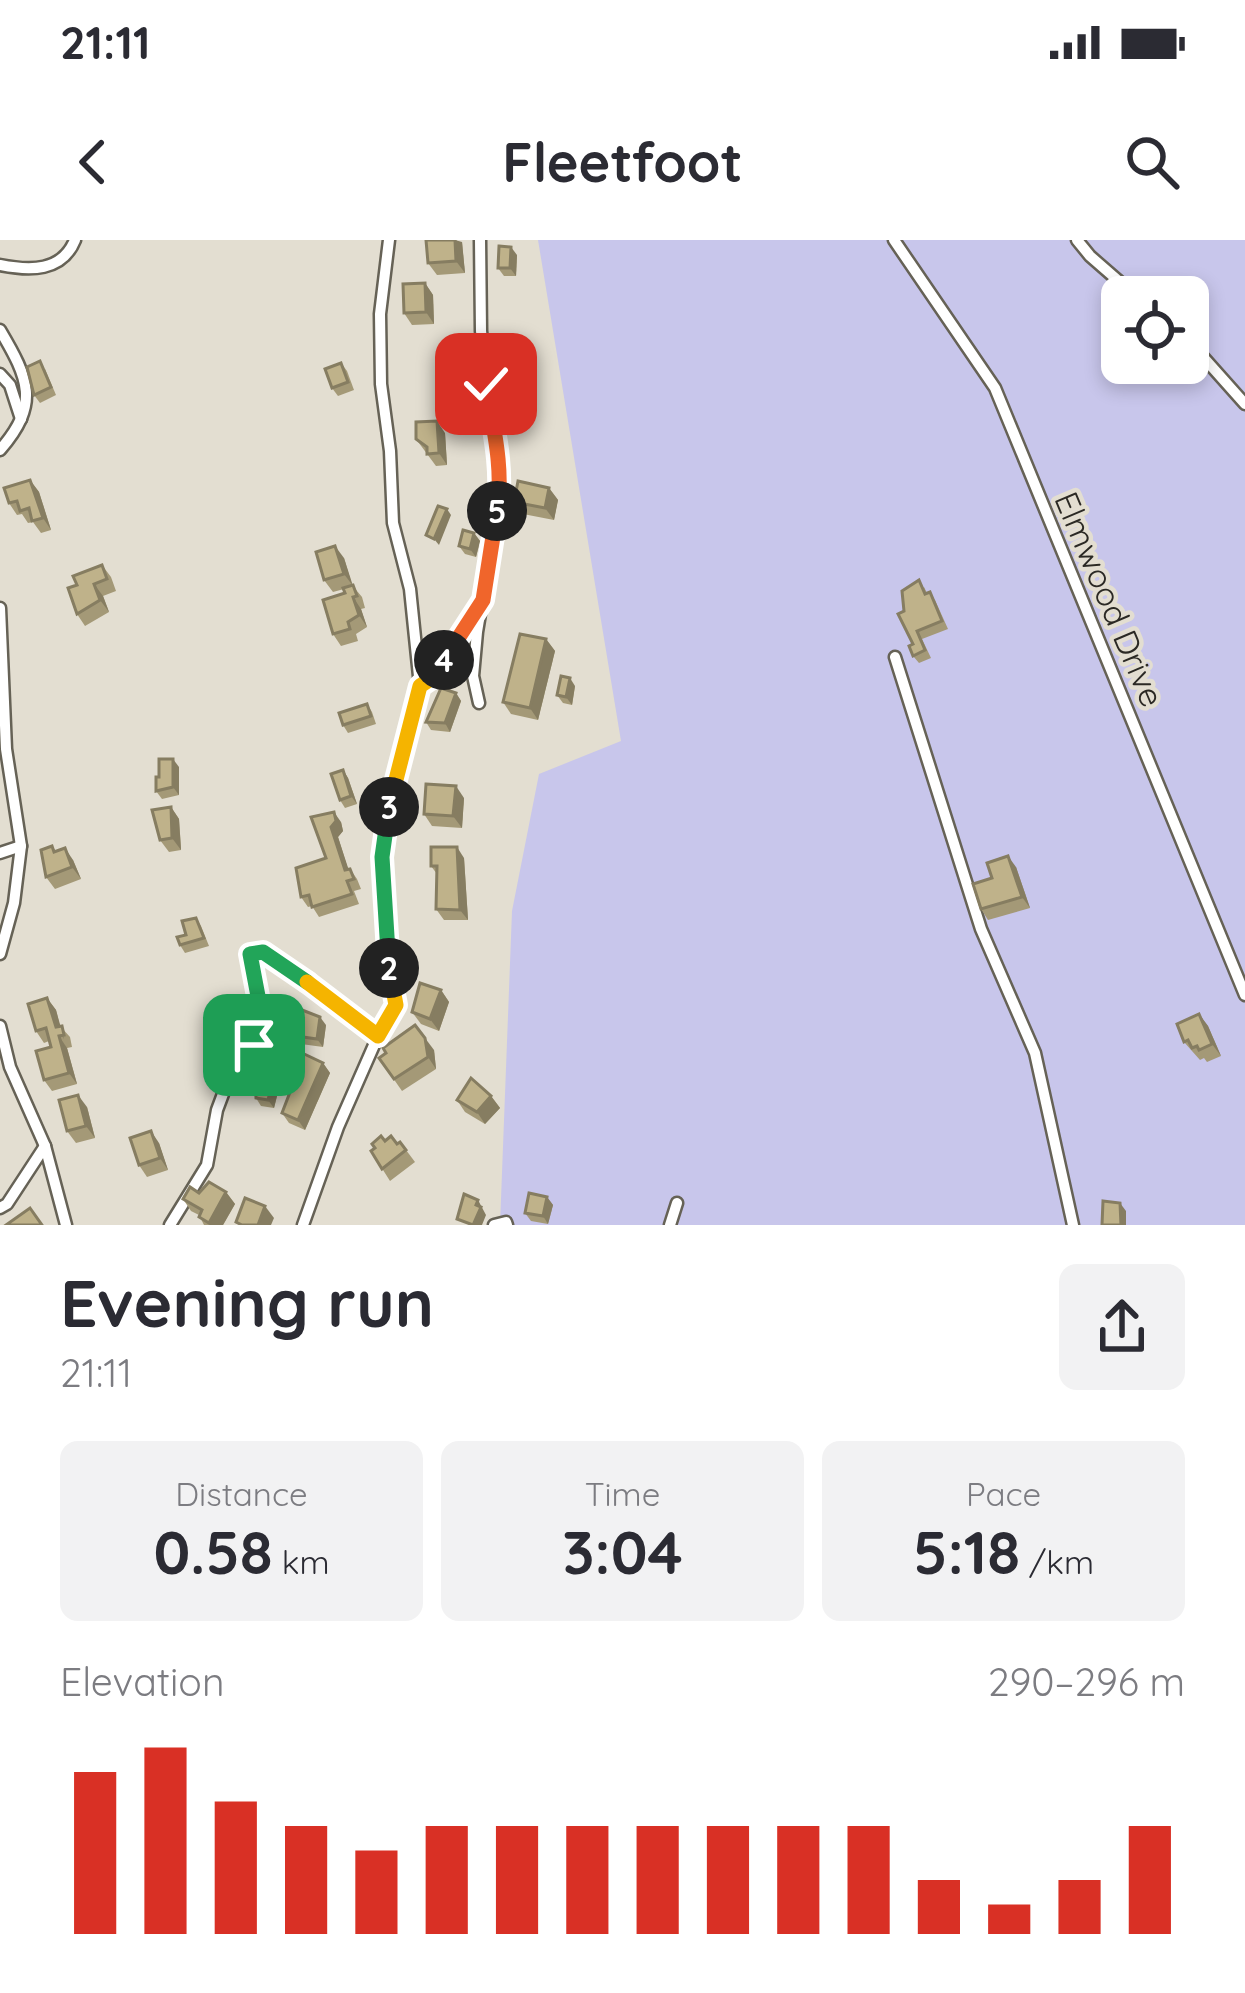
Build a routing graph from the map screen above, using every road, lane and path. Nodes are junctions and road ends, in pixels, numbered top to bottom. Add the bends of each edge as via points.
1 (75, 240) edge
2 (389, 240) edge
3 (480, 240) edge
4 (894, 240) edge
5 (1078, 240) edge
6 (0, 265) edge
7 (1113, 276) edge
8 (0, 330) edge
9 (1209, 364) edge
10 (0, 374) edge
11 (1245, 404) edge
12 (21, 425) junction
13 (0, 450) edge
14 (483, 600) junction
15 (0, 608) edge
16 (895, 658) dead end
17 (420, 686) junction
18 (479, 703) dead end
19 (21, 846) junction
20 (0, 853) edge
21 (0, 953) edge
22 (1245, 995) edge
23 (0, 1026) edge
24 (378, 1036) junction
25 (44, 1146) junction
26 (677, 1203) dead end
27 (0, 1208) edge
28 (66, 1225) edge
29 (170, 1225) edge
30 (303, 1225) edge
31 (494, 1225) edge
32 (506, 1225) edge
33 (670, 1225) edge
34 (1073, 1225) edge

1 - 6 street via 55,264
2 - 17 street via 381,383
3 - 14 street via 500,493
4 - 22 street, Elmwood Drive via 994,388
5 - 7 street
8 - 12 street via 27,388
9 - 11 street
10 - 12 street
12 - 13 street
14 - 17 street via 438,674
14 - 18 street via 473,676
15 - 19 street via 6,749
16 - 34 street via 981,929 1035,1053
17 - 24 street via 382,857 396,1005
19 - 20 street
19 - 21 street
23 - 25 street
24 - 29 street via 280,961 250,954 260,1029 226,1086 207,1165
24 - 30 street
25 - 27 street
25 - 28 street
26 - 33 street
31 - 32 street

